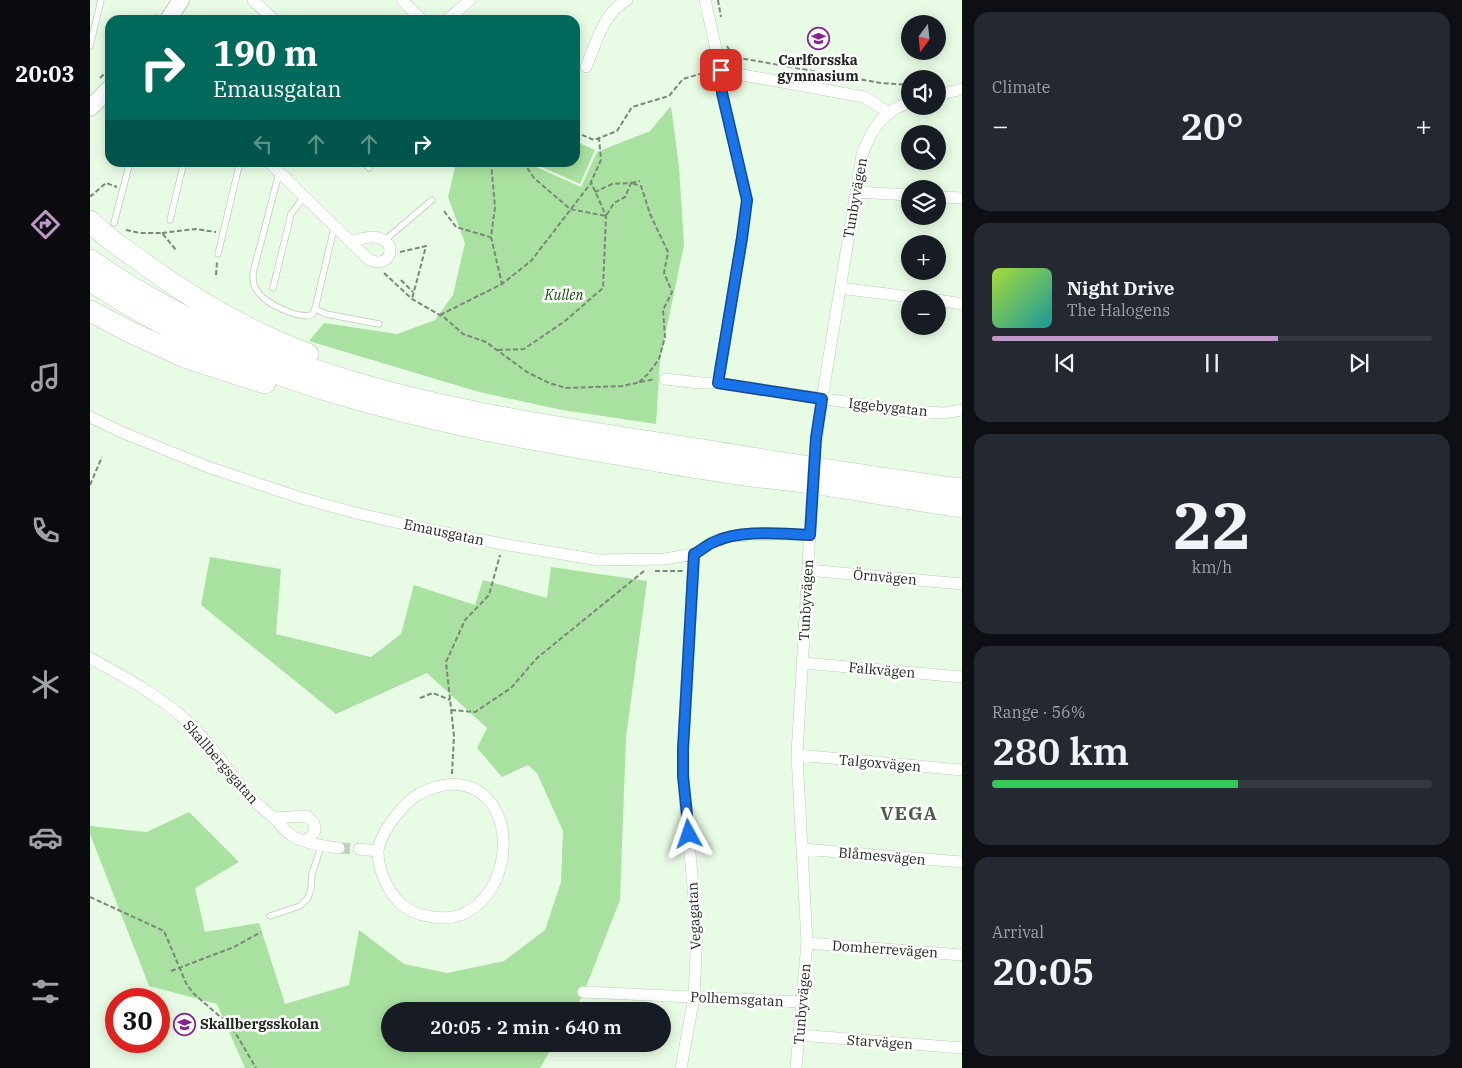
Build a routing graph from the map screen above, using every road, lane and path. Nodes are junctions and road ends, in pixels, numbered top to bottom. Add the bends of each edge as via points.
1 (101, 0) edge
2 (181, 0) edge
3 (253, 0) edge
4 (402, 0) edge
5 (470, 0) edge
6 (627, 0) edge
7 (705, 0) edge
8 (718, 0) edge
9 (171, 15) edge
10 (269, 15) edge
11 (417, 15) edge
12 (453, 15) edge
13 (722, 21) dead end
14 (726, 45) dead end
15 (90, 46) edge
16 (586, 67) dead end
17 (716, 71) junction
18 (901, 83) edge
19 (962, 89) edge
20 (105, 93) edge
21 (946, 93) edge
22 (901, 106) edge
23 (90, 108) edge
24 (888, 112) junction
25 (580, 134) edge
26 (599, 138) junction
27 (129, 167) edge
28 (183, 167) edge
29 (239, 167) edge
30 (274, 167) edge
31 (491, 167) edge
32 (526, 167) edge
33 (279, 172) junction
34 (640, 181) dead end
35 (591, 182) junction
36 (630, 183) junction
37 (123, 189) junction
38 (595, 192) junction
39 (856, 192) junction
40 (901, 194) edge
41 (90, 195) edge
42 (946, 197) edge
43 (304, 198) junction
44 (962, 198) edge
45 (432, 200) dead end
46 (570, 209) junction
47 (444, 211) dead end
48 (606, 216) junction
49 (170, 220) dead end
50 (90, 221) edge
51 (114, 224) joint
52 (334, 228) junction
53 (162, 233) junction
54 (224, 233) junction
55 (491, 237) junction
56 (385, 240) junction
57 (350, 242) junction
58 (176, 250) dead end
59 (218, 254) joint
60 (390, 254) junction
61 (90, 260) edge
62 (373, 262) junction
63 (216, 275) dead end
64 (90, 280) edge
65 (401, 280) dead end
66 (502, 284) junction
67 (273, 288) dead end
68 (840, 288) junction
69 (414, 292) junction
70 (901, 296) edge
71 (412, 299) junction
72 (946, 301) edge
73 (962, 304) edge
74 (315, 309) junction
75 (90, 311) edge
76 (440, 315) junction
77 (379, 324) dead end
78 (497, 350) junction
79 (665, 379) joint
80 (639, 382) junction
81 (718, 383) junction
82 (405, 396) junction
83 (822, 399) junction
84 (357, 400) junction
85 (962, 410) edge
86 (90, 417) edge
87 (102, 457) dead end
88 (90, 485) edge
89 (962, 489) edge
90 (962, 507) edge
91 (810, 535) junction
92 (501, 550) dead end
93 (694, 554) junction
94 (808, 570) junction
95 (644, 571) dead end
96 (962, 584) edge
97 (90, 658) edge
98 (803, 663) junction
99 (962, 677) edge
100 (420, 698) dead end
101 (450, 700) junction
102 (451, 710) junction
103 (797, 755) junction
104 (962, 770) edge
105 (452, 784) junction
106 (274, 818) junction
107 (307, 841) junction
108 (321, 846) junction
109 (339, 848) tunnel mouth
110 (359, 849) tunnel mouth
111 (378, 850) junction
112 (802, 850) junction
113 (962, 862) edge
114 (90, 897) edge
115 (270, 916) dead end
116 (260, 932) dead end
117 (807, 943) junction
118 (962, 955) edge
119 (180, 967) junction
120 (171, 971) dead end
121 (583, 992) dead end
122 (694, 997) junction
123 (802, 1002) junction
124 (799, 1036) junction
125 (962, 1048) edge
126 (256, 1068) edge
127 (681, 1068) edge
128 (796, 1068) edge

1 - 15 lane
2 - 9 street
3 - 10 street
4 - 11 street
5 - 12 street
6 - 16 street via 607,18
7 - 17 street
8 - 13 path
14 - 18 path via 734,56
17 - 24 street via 864,97
17 - 26 path via 684,79 669,96 632,107 617,131
17 - 81 street via 747,200
19 - 21 street
20 - 23 street
22 - 24 street
24 - 39 street, Tunbyvägen via 870,133 862,155
25 - 26 path via 594,140
26 - 35 path via 601,160
27 - 37 lane
28 - 49 lane
29 - 54 lane
30 - 33 street
31 - 55 path via 495,207
32 - 46 path via 534,178
33 - 43 street
33 - 74 lane via 253,284 266,301 291,312 305,317 312,315
34 - 36 path
35 - 38 path
35 - 46 path
36 - 38 path via 612,184
36 - 48 path via 625,197 614,203
36 - 80 path via 641,186 668,252 664,273 672,292 663,310 665,337 659,359
37 - 41 path via 106,183
37 - 51 lane
38 - 48 path
39 - 40 street
39 - 68 street, Tunbyvägen
42 - 44 street
43 - 52 street
43 - 67 lane via 291,214
45 - 56 lane
46 - 48 path
46 - 66 path via 532,261
47 - 55 path via 456,227
48 - 78 path via 603,288 565,321 524,349
50 - 82 highway via 144,264 204,302 297,350 396,384
51 - 53 path via 117,228 140,233
52 - 57 street
52 - 74 lane
53 - 54 path via 194,229
53 - 58 path
54 - 59 lane
55 - 66 path
56 - 57 street via 375,237
56 - 60 street
57 - 62 street
59 - 63 path
60 - 62 street via 380,263
60 - 69 path via 426,246
61 - 82 highway via 150,299 234,341 299,366
62 - 71 path
64 - 84 highway via 150,318 224,354
65 - 69 path
66 - 76 path
68 - 70 street
68 - 83 street, Tunbyvägen
69 - 71 path
71 - 76 path
72 - 73 street
74 - 77 lane
75 - 84 highway via 200,363 346,406
76 - 78 path via 463,334 486,342
78 - 80 path via 527,372 566,388 622,386
79 - 80 path
79 - 81 street, Iggebygatan
81 - 83 street, Iggebygatan
82 - 89 highway via 595,434
83 - 85 street, Iggebygatan via 906,411 944,413
83 - 91 street, Tunbyvägen, bridge
84 - 90 highway via 533,440
86 - 93 street, Emausgatan via 208,467 356,513 502,544 599,560 665,560
87 - 88 path
91 - 93 street, Emausgatan via 732,536
91 - 94 street, Tunbyvägen
92 - 101 path via 489,596 465,620 446,662
93 - 122 street, Vegagatan via 683,749 697,932
94 - 96 street, Örnvägen
94 - 98 street, Tunbyvägen
95 - 102 path via 537,658 511,688 475,712
97 - 106 street, Skallbergsgatan via 143,688 189,723 254,802
98 - 99 street, Falkvägen
98 - 103 street, Tunbyvägen
100 - 101 path via 433,693
101 - 102 path
102 - 105 path via 454,736
103 - 104 street, Talgoxvägen
103 - 112 street, Tunbyvägen
105 - 111 street via 418,795 406,805 390,822
105 - 111 street via 472,787 481,793 496,813 503,831 503,859 499,872 489,892 474,908 446,918 420,915 409,909 389,888
106 - 107 street, Skallbergsgatan via 295,838
106 - 107 street via 307,816 314,823 315,831
107 - 108 street, Skallbergsgatan
108 - 109 street, Skallbergsgatan
108 - 115 lane via 308,898 300,906
110 - 111 street
112 - 113 street, Blåmesvägen
112 - 117 street, Tunbyvägen
114 - 119 path via 164,931
116 - 119 path via 234,947
117 - 118 street, Domherrevägen
117 - 123 street, Tunbyvägen
119 - 120 path
119 - 126 path via 193,993 225,1020
121 - 122 street, Polhemsgatan
122 - 123 street, Polhemsgatan
122 - 127 street, Vegagatan
123 - 124 street, Tunbyvägen
124 - 125 street, Starvägen
124 - 128 street, Tunbyvägen

